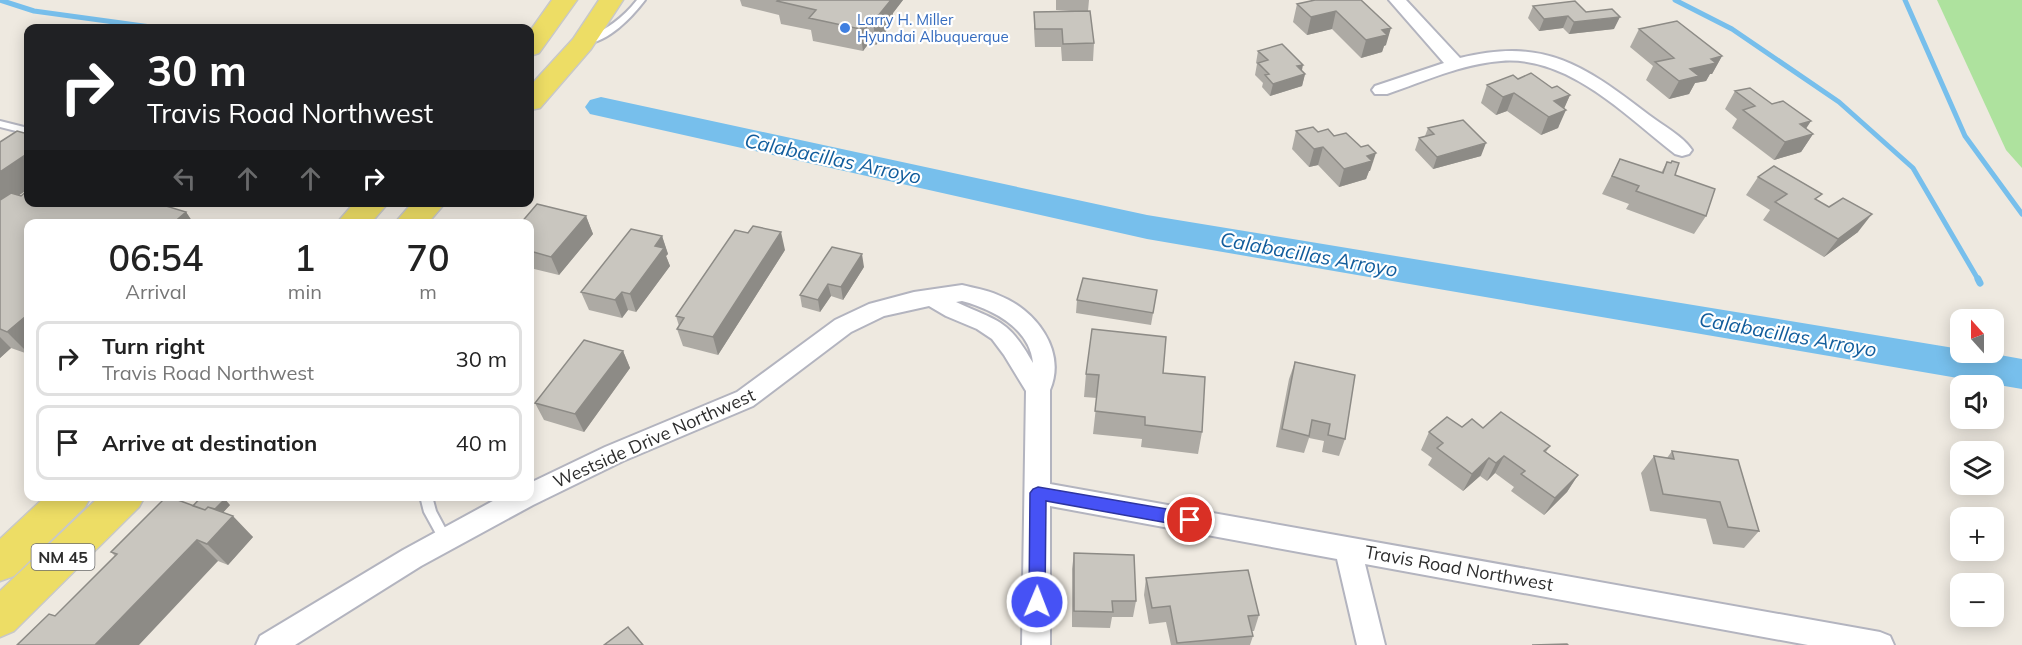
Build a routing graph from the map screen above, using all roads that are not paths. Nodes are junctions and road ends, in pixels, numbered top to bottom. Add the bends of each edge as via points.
1 (565, 0) edge
2 (611, 0) edge
3 (641, 0) edge
4 (1397, 0) edge
5 (534, 43) edge
6 (577, 50) junction
7 (1457, 66) junction
8 (1381, 90) dead end
9 (534, 98) edge
10 (0, 124) edge
11 (24, 130) edge
12 (1682, 150) dead end
13 (369, 207) edge
14 (426, 207) edge
15 (356, 219) edge
16 (414, 219) edge
17 (934, 298) junction
18 (1038, 390) junction
19 (534, 493) edge
20 (1038, 493) junction
21 (53, 501) edge
22 (67, 501) edge
23 (121, 501) edge
24 (427, 501) edge
25 (518, 501) edge
26 (445, 539) junction
27 (1348, 548) junction
28 (0, 549) edge
29 (0, 564) edge
30 (0, 618) edge
31 (270, 645) edge
32 (1036, 645) edge
33 (1371, 645) edge
34 (1881, 645) edge

1 - 5 main road
2 - 6 main road
3 - 6 lane via 630,16
4 - 7 street
6 - 9 main road
7 - 8 street
7 - 12 street via 1518,55 1558,64 1604,92
10 - 11 lane
13 - 15 main road
14 - 16 main road
17 - 18 street via 941,305 979,320 1005,339
17 - 18 street, Westside Drive Northwest via 962,293 977,296 1004,307 1028,327 1045,360
17 - 19 street, Westside Drive Northwest via 895,304 859,317 745,399 614,454
18 - 20 street
20 - 27 street, Travis Road Northwest
20 - 32 street
21 - 28 main road, NM 45
22 - 29 main road
23 - 30 main road, NM 45
24 - 26 lane
25 - 26 street, Westside Drive Northwest
26 - 31 street, Westside Drive Northwest
27 - 33 street
27 - 34 street, Travis Road Northwest

